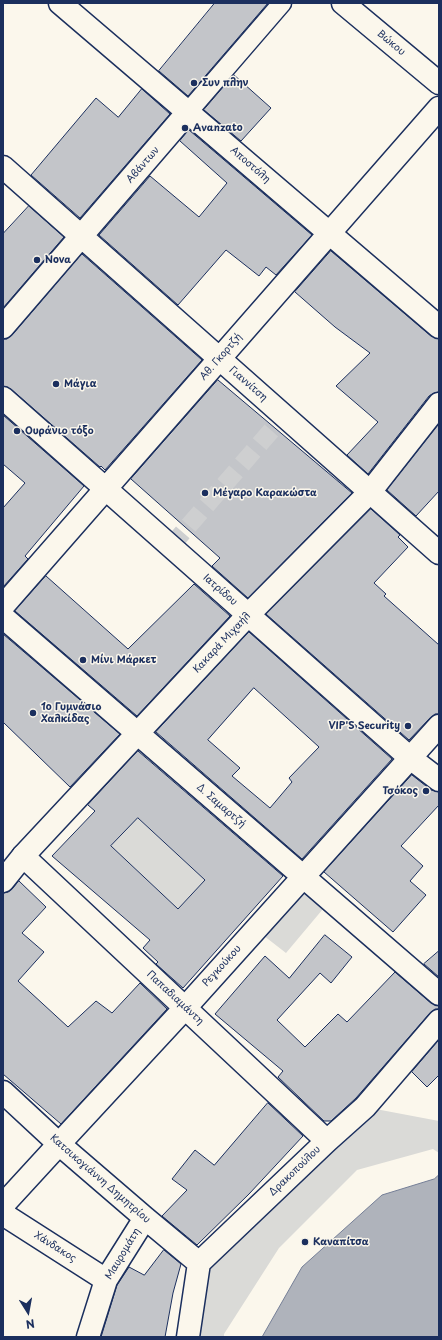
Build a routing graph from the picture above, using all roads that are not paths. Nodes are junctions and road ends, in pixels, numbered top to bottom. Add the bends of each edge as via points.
1 (60, 3) edge
2 (282, 3) edge
3 (343, 3) edge
4 (439, 83) edge
5 (439, 108) edge
6 (188, 112) junction
7 (3, 167) edge
8 (329, 233) junction
9 (81, 236) junction
10 (3, 327) edge
11 (439, 327) edge
12 (220, 359) junction
13 (3, 398) edge
14 (439, 404) edge
15 (106, 489) junction
16 (370, 492) junction
17 (439, 553) edge
18 (3, 606) edge
19 (248, 614) junction
20 (3, 617) edge
21 (439, 726) edge
22 (137, 733) junction
23 (409, 757) junction
24 (439, 780) edge
25 (23, 856) junction
26 (303, 876) junction
27 (3, 881) edge
28 (439, 994) edge
29 (185, 1008) junction
30 (439, 1021) edge
31 (3, 1092) edge
32 (326, 1141) junction
33 (59, 1144) junction
34 (3, 1205) edge
35 (3, 1214) edge
36 (144, 1218) junction
37 (199, 1263) junction
38 (106, 1280) junction
39 (88, 1337) edge
40 (188, 1337) edge

1 - 6 street, Αποστόλη
2 - 6 street, Αβάντων
3 - 4 street, Βώκου
5 - 8 street, Αθ. Γκορτζή
6 - 8 street, Αποστόλη
6 - 9 street, Αβάντων
7 - 9 street, Γιαννίτση
8 - 11 street, Αποστόλη
8 - 12 street, Αθ. Γκορτζή
9 - 10 street, Αβάντων
9 - 12 street, Γιαννίτση
12 - 15 street, Αθ. Γκορτζή
12 - 16 street, Γιαννίτση
13 - 15 street, Ιατρίδου
14 - 16 street, Κακαρά Μιχαήλ
15 - 18 street, Αθ. Γκορτζή
15 - 19 street, Ιατρίδου
16 - 17 street, Γιαννίτση
16 - 19 street, Κακαρά Μιχαήλ
19 - 22 street, Κακαρά Μιχαήλ
19 - 23 street, Ιατρίδου
20 - 22 street, Δ. Σαμαρτζή
21 - 23 street, Ρεγκούκου
22 - 25 street, Κακαρά Μιχαήλ
22 - 26 street, Δ. Σαμαρτζή
23 - 24 street, Ιατρίδου
23 - 26 street, Ρεγκούκου
25 - 27 street, Κακαρά Μιχαήλ
25 - 29 street, Παπαδιαμάντη
26 - 28 street, Δ. Σαμαρτζή
26 - 29 street, Ρεγκούκου
29 - 32 street, Παπαδιαμάντη
29 - 33 street, Ρεγκούκου
30 - 32 street, Δρακοπούλου via 365,1107
31 - 33 street, Κατσικογιάννη Δημητρίου
32 - 37 street, Δρακοπούλου
33 - 34 street, Ρεγκούκου
33 - 36 street, Κατσικογιάννη Δημητρίου
35 - 38 street, Χάνδακος
36 - 37 street, Κατσικογιάννη Δημητρίου
36 - 38 street, Μαυρομάτη
37 - 40 street
38 - 39 street, Μαυρομάτη

